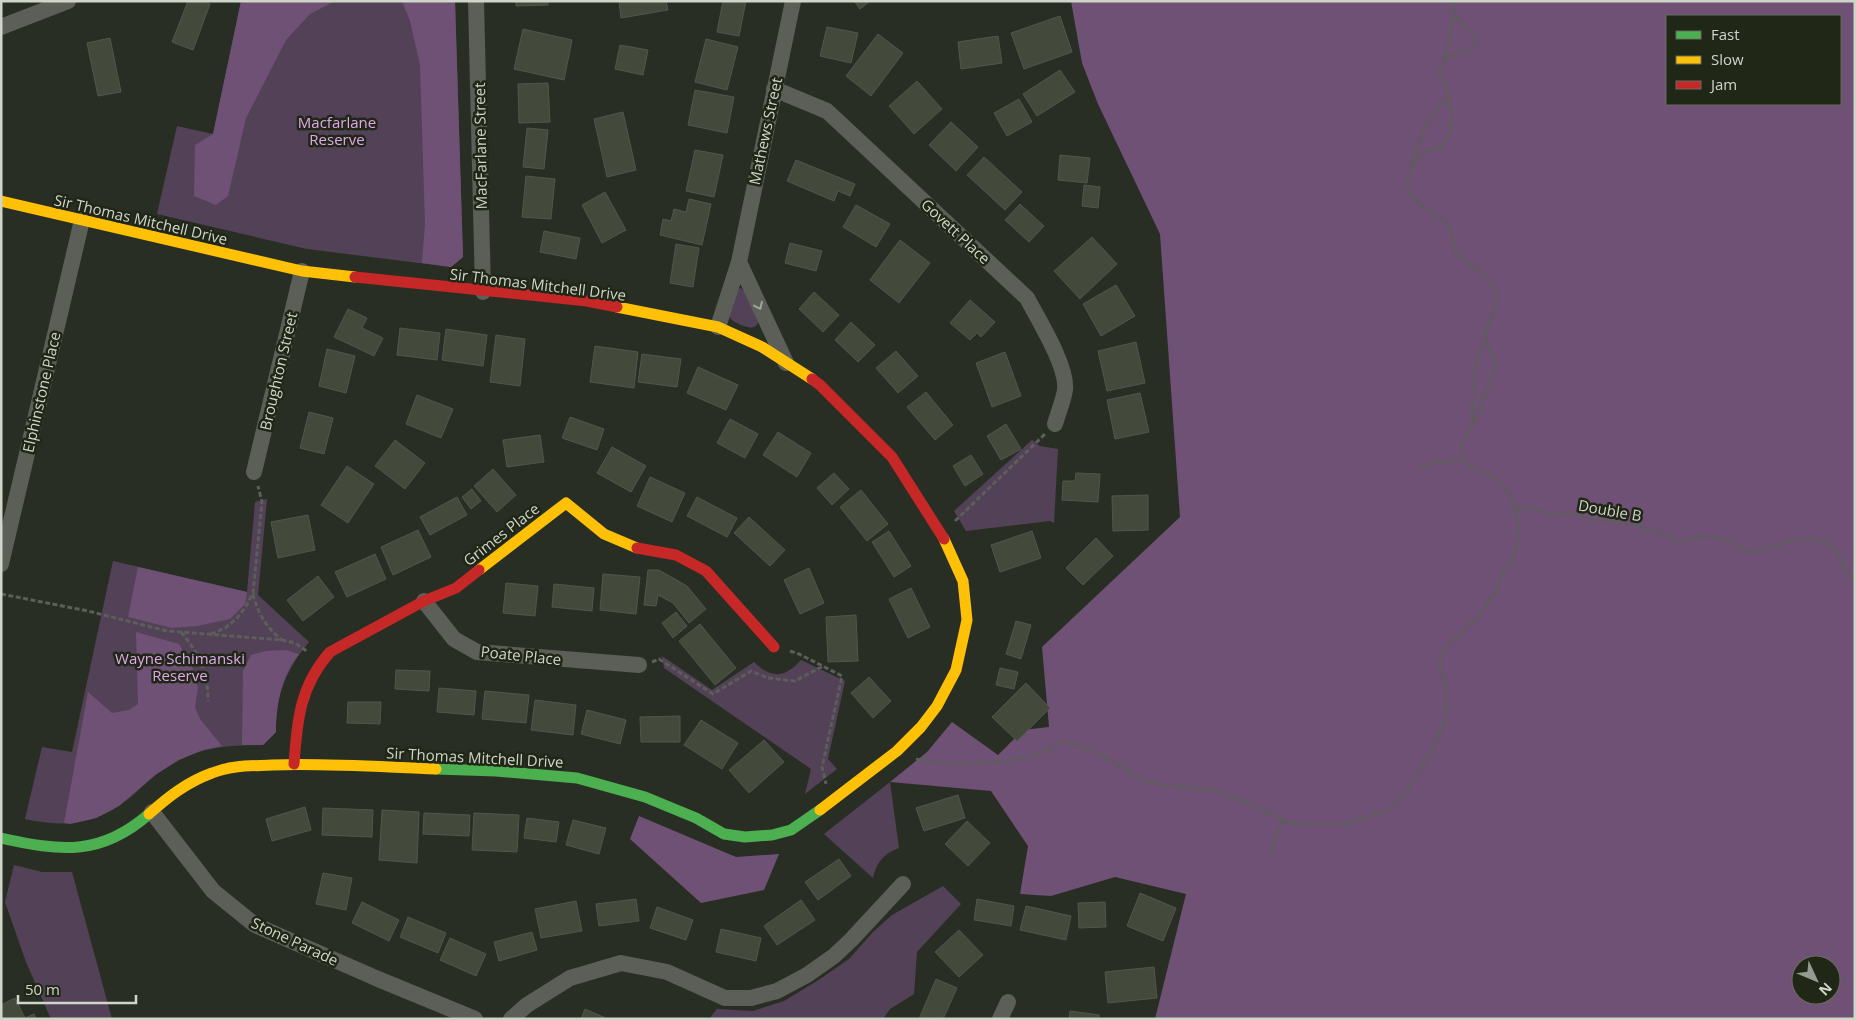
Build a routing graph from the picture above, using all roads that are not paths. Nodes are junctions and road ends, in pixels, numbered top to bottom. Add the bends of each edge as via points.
1 (68, 1) edge
2 (476, 1) edge
3 (794, 1) edge
4 (1, 27) edge
5 (774, 89) junction
6 (1, 201) edge
7 (82, 220) junction
8 (738, 262) junction
9 (302, 271) junction
10 (483, 292) junction
11 (718, 327) junction
12 (786, 363) junction
13 (1055, 424) road end
14 (254, 472) road end
15 (1, 564) edge
16 (424, 601) junction
17 (774, 647) road end
18 (639, 665) road end
19 (294, 764) junction
20 (152, 812) junction
21 (1, 838) edge
22 (903, 884) dead end
23 (1008, 1002) dead end
24 (475, 1019) edge
25 (511, 1019) edge
26 (1000, 1019) edge

1 - 4 street
2 - 10 street, MacFarlane Street
3 - 5 street, Mathews Street
5 - 8 street, Mathews Street
5 - 13 street, Govett Place via 828,111 1027,298 1059,359 1065,388
6 - 7 street, Sir Thomas Mitchell Drive
7 - 9 street, Sir Thomas Mitchell Drive
7 - 15 street, Elphinstone Place
8 - 11 street, Mathews Street
8 -> 12 street
9 - 10 street, Sir Thomas Mitchell Drive
9 - 14 street, Broughton Street
10 - 11 street, Sir Thomas Mitchell Drive via 587,301
11 - 12 street, Sir Thomas Mitchell Drive via 762,346
12 - 19 street, Sir Thomas Mitchell Drive via 820,385 892,457 942,534 963,581 967,620 956,670 937,706 897,751 808,820 772,835 746,837 724,834 696,818 645,797 577,778 496,771
16 - 17 street, Grimes Place via 456,588 566,502 604,534 635,548 676,555 706,571
16 - 18 street, Poate Place via 454,639 477,652
16 - 19 street, Grimes Place via 330,652 319,663 303,696 297,722
19 - 20 street, Sir Thomas Mitchell Drive via 240,766 213,772 187,784
20 - 21 street, Sir Thomas Mitchell Drive via 121,835 78,848 41,847
20 - 24 street, Stone Parade via 213,891 255,925
22 - 25 street via 834,956 777,991 751,998 725,998 667,972 621,963 570,978
23 - 26 street

